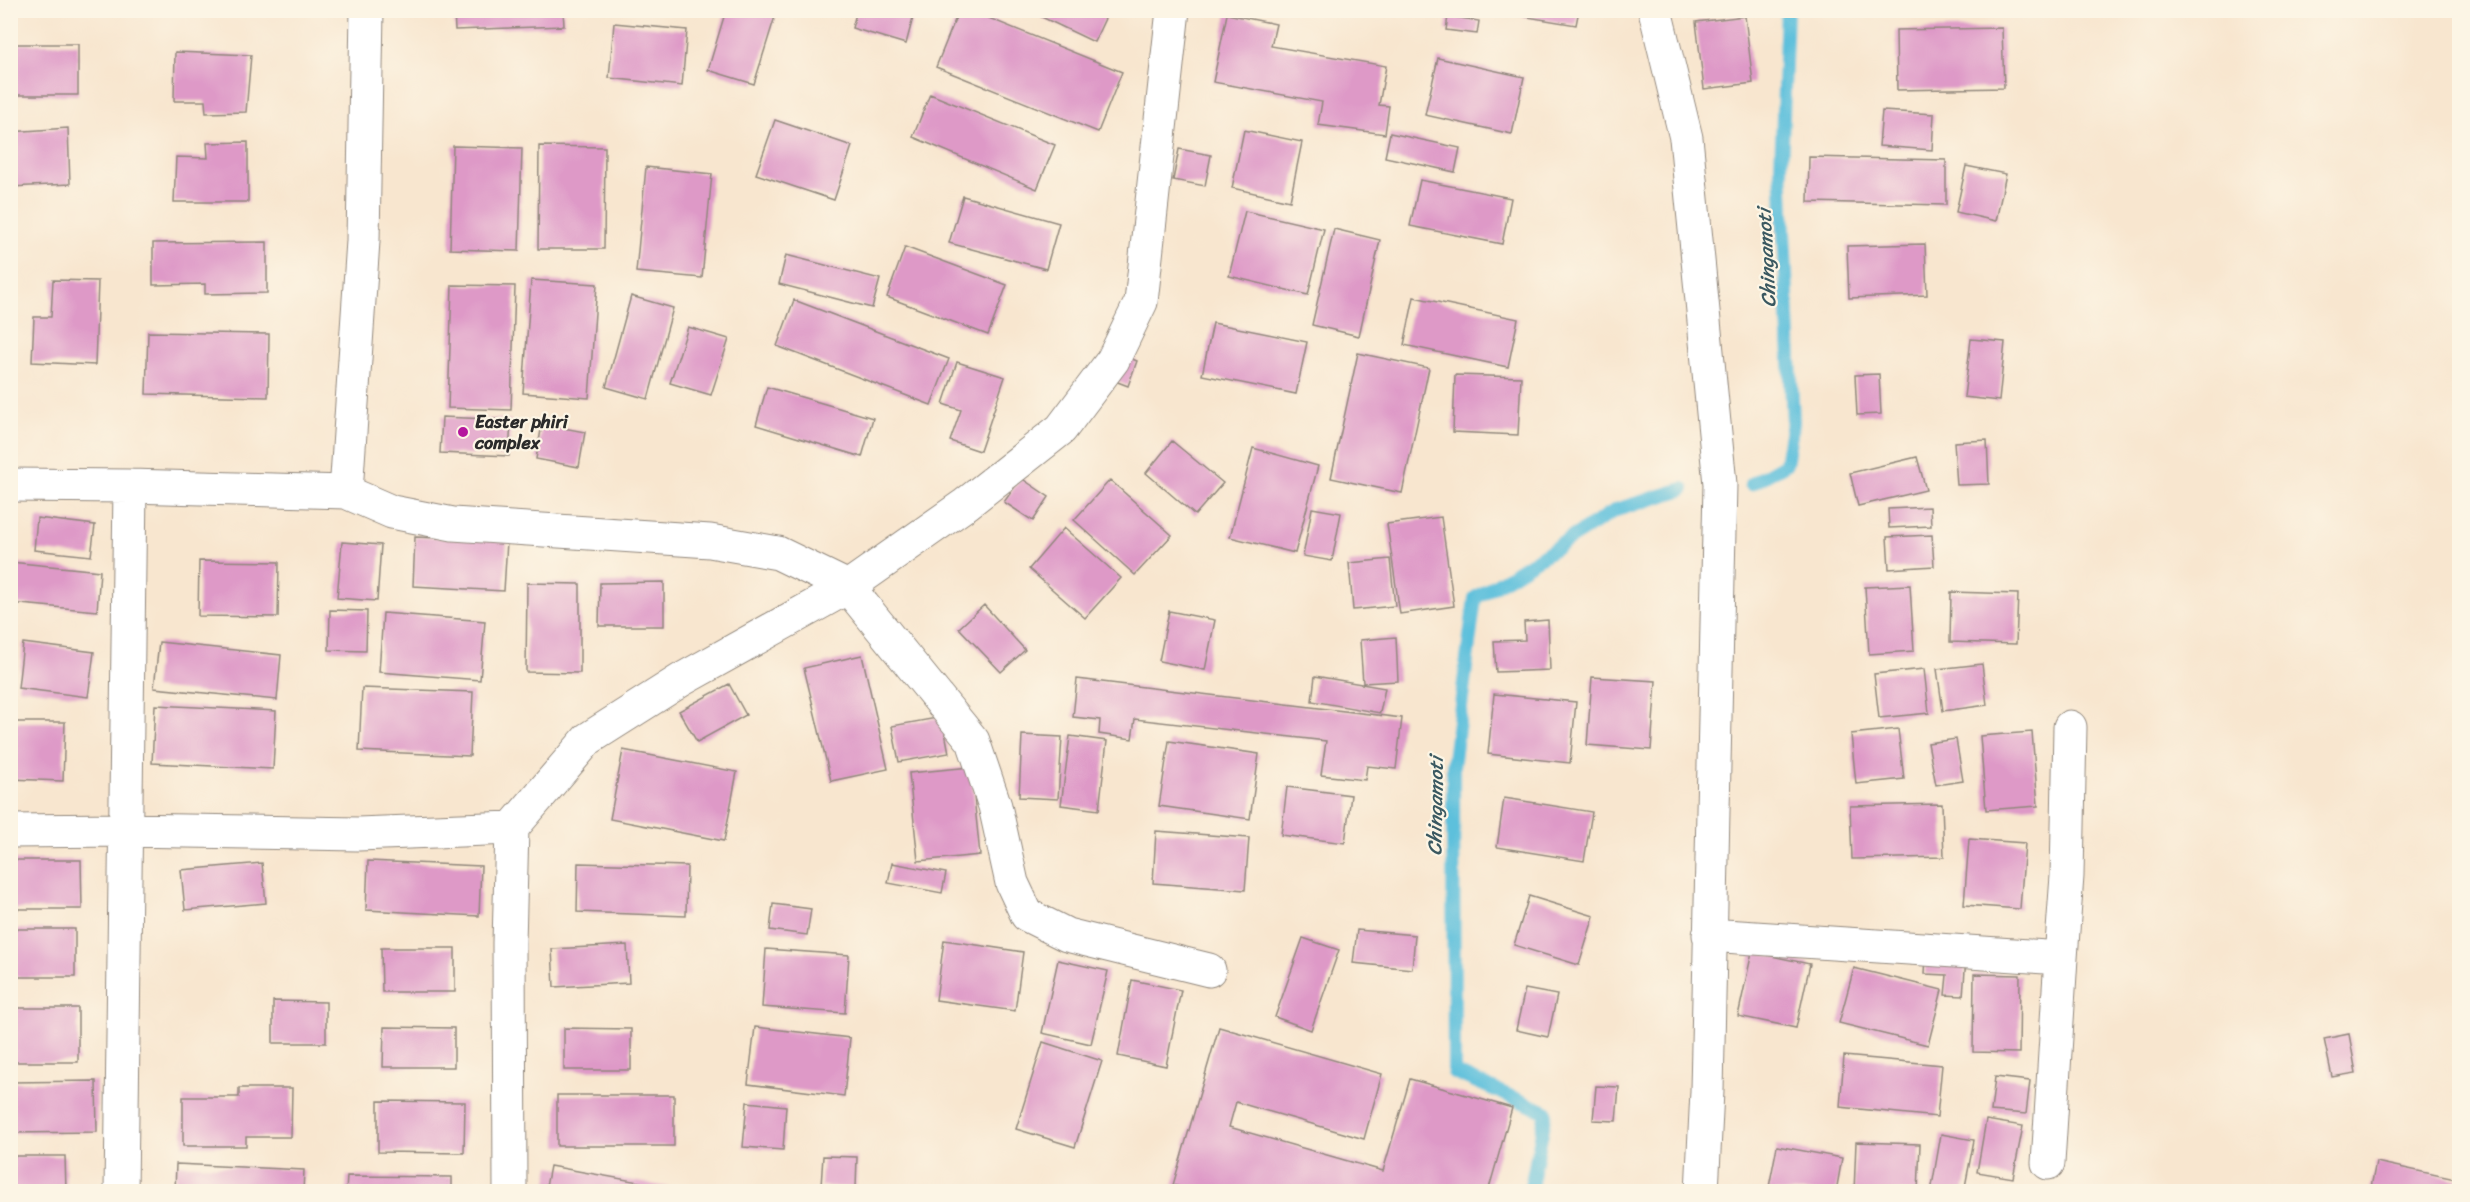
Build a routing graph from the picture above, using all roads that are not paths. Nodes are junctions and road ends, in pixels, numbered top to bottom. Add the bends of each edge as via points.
1 (367, 10) edge
2 (1173, 10) edge
3 (1654, 10) edge
4 (10, 485) edge
5 (130, 486) junction
6 (346, 492) junction
7 (848, 587) junction
8 (2070, 727) dead end
9 (512, 828) junction
10 (125, 830) junction
11 (10, 831) edge
12 (1709, 935) junction
13 (2061, 958) junction
14 (1209, 970) dead end
15 (2048, 1163) dead end
16 (121, 1191) edge
17 (510, 1191) edge
18 (1702, 1191) edge

1 - 6 street via 363,241
2 - 7 street via 1141,302 1113,360 1061,429 966,504
3 - 12 street via 1686,138 1720,484
4 - 5 street
5 - 6 street
5 - 10 street
6 - 7 street via 392,512 453,524 710,541 778,553
7 - 9 street via 681,680 588,739
7 - 14 street via 973,741 995,806 1012,883 1027,915 1067,935
8 - 13 street
9 - 10 street via 358,834
9 - 17 street
10 - 11 street
10 - 16 street
12 - 13 street
12 - 18 street
13 - 15 street

